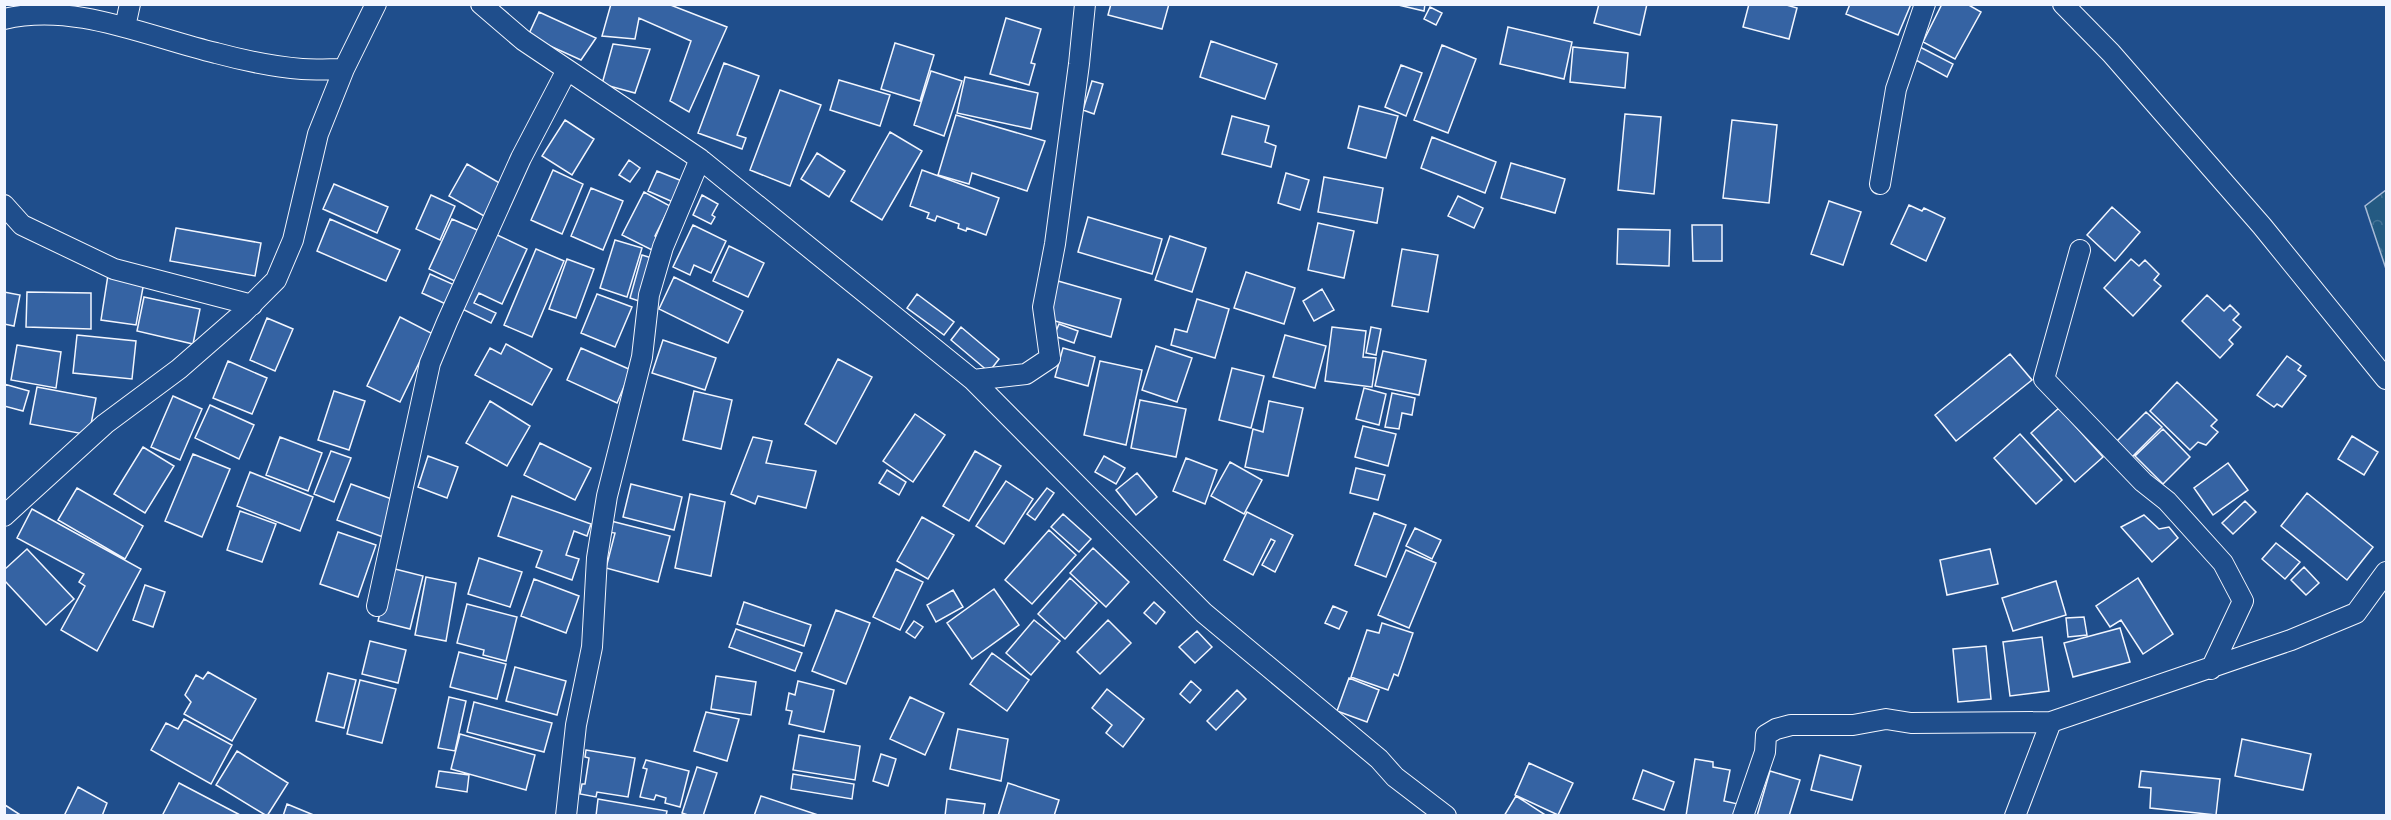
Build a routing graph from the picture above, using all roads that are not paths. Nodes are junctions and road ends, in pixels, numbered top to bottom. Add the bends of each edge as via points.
1 (130, 4) edge
2 (376, 4) edge
3 (481, 4) edge
4 (1084, 4) edge
5 (1925, 4) edge
6 (2063, 4) edge
7 (4, 18) edge
8 (125, 27) junction
9 (344, 69) junction
10 (567, 70) junction
11 (700, 159) junction
12 (1880, 184) dead end
13 (4, 205) edge
14 (2080, 250) dead end
15 (252, 305) junction
16 (973, 380) junction
17 (2386, 380) edge
18 (4, 516) edge
19 (2386, 572) edge
20 (377, 606) dead end
21 (2211, 669) junction
22 (2051, 722) junction
23 (566, 816) edge
24 (1446, 816) edge
25 (1743, 816) edge
26 (2015, 816) edge

1 - 8 street
2 - 9 street
3 - 10 street
4 - 16 street via 1055,244 1043,307 1050,358 1026,374
5 - 12 street via 1896,89
6 - 17 street via 2111,53 2262,226
7 - 8 street via 27,13 65,15
8 - 9 street via 216,54 301,69
9 - 15 street via 318,134 293,240 276,280
10 - 11 street
10 - 20 street via 521,158 430,363
11 - 16 street
11 - 23 street via 663,247 649,295 642,357 607,496 597,558 592,647 576,725
13 - 15 street via 22,225 114,269
14 - 21 street via 2044,379 2143,482 2167,501 2223,563 2242,601
15 - 18 street via 179,369 105,424
16 - 24 street via 1204,613
19 - 21 street via 2355,613
21 - 22 street
22 - 25 street via 1911,723 1886,719 1776,729 1766,735 1766,752
22 - 26 street

